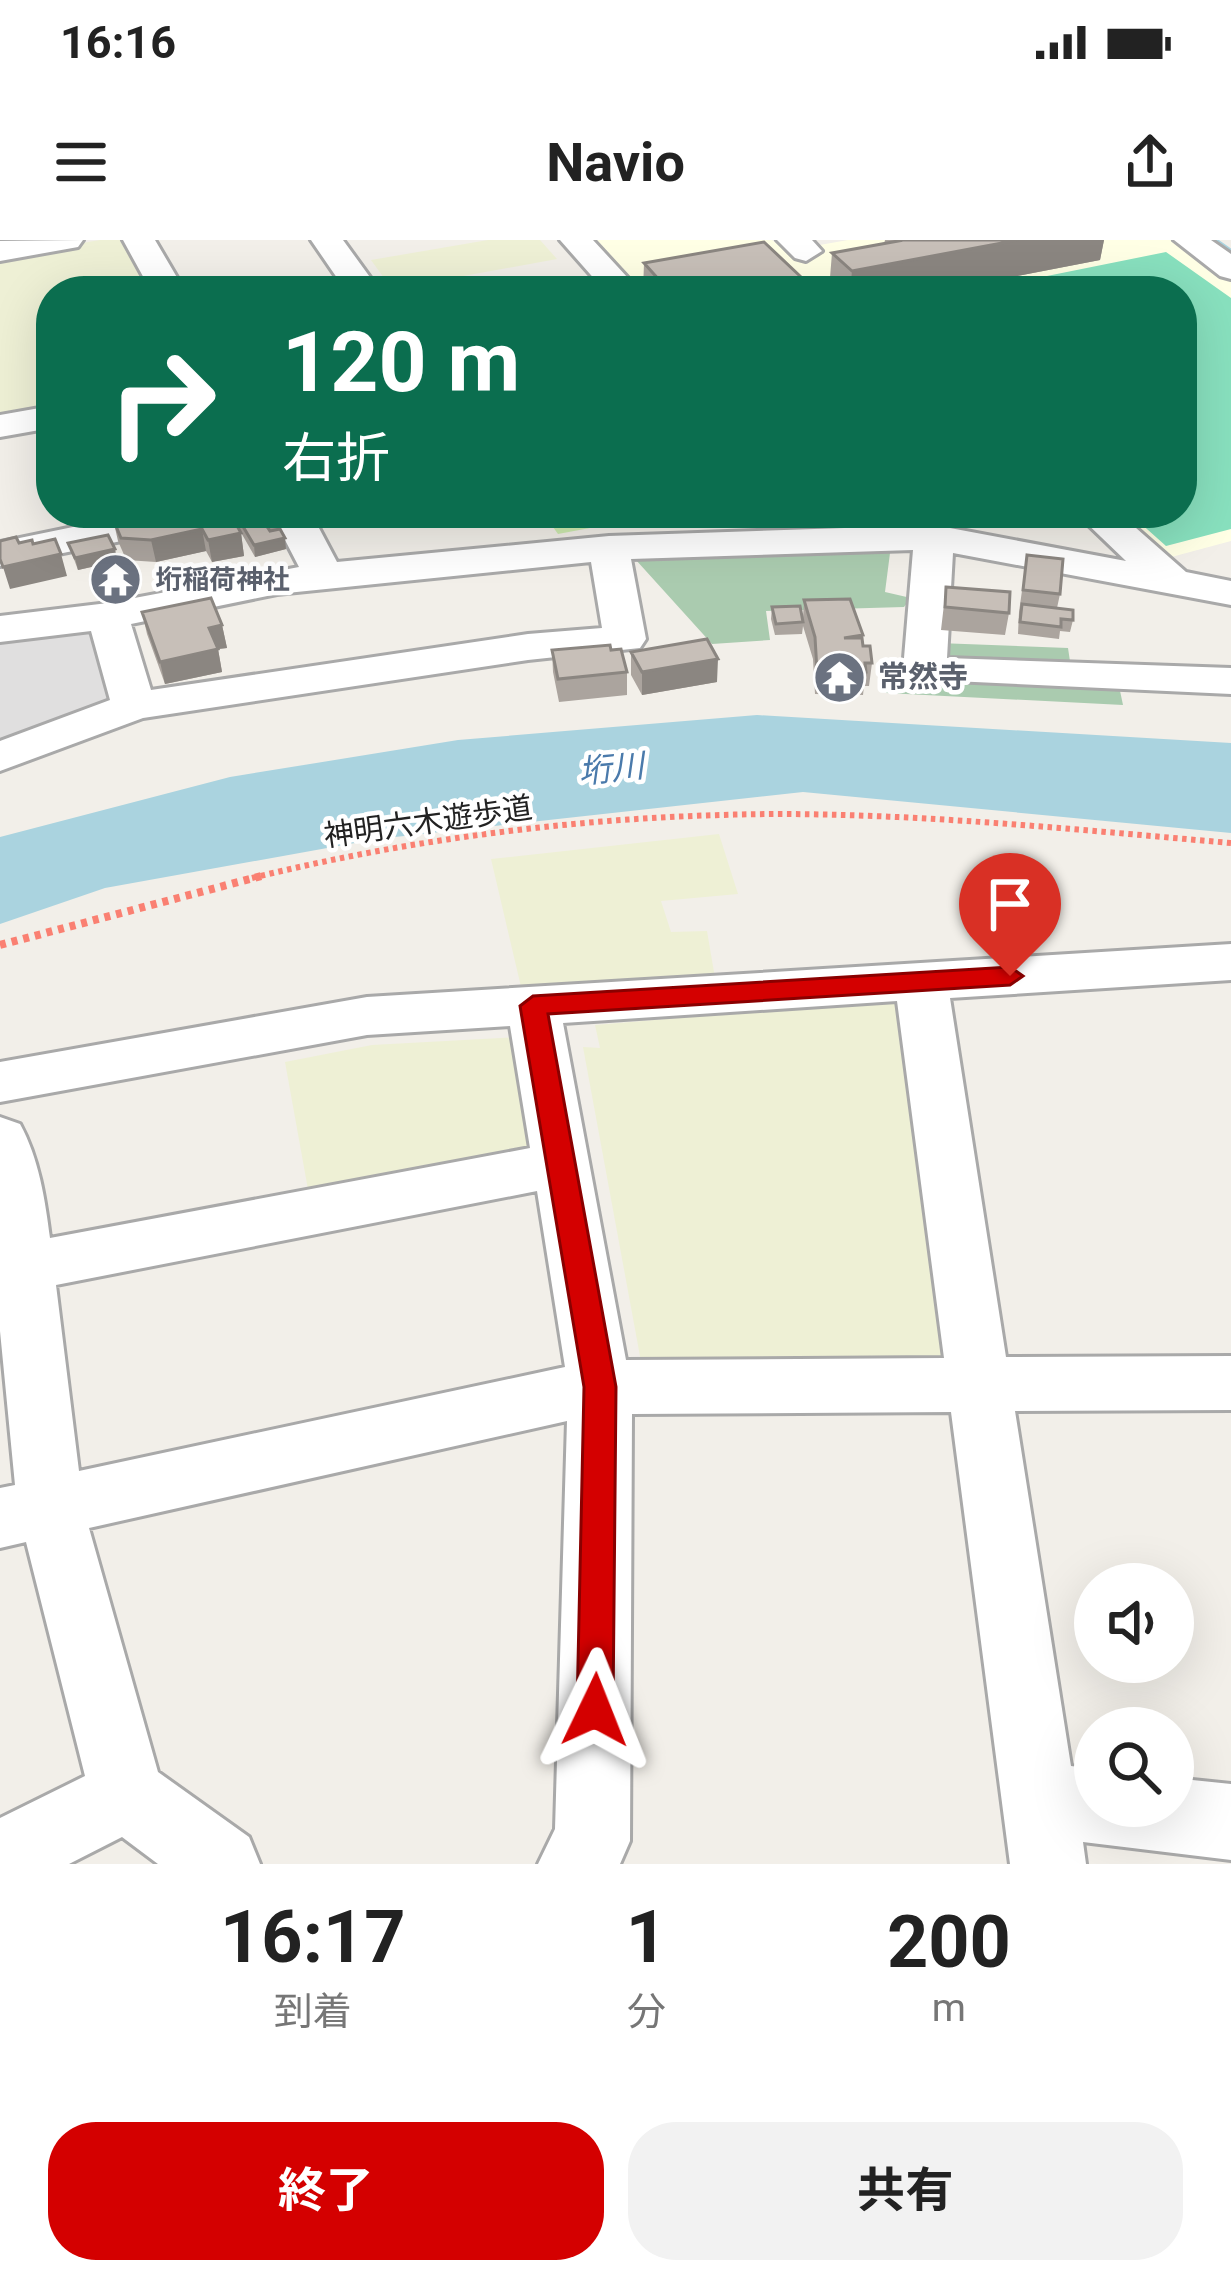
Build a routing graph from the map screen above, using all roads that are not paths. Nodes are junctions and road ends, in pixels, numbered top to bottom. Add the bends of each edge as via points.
1 (67, 240) edge
2 (139, 240) edge
3 (327, 240) edge
4 (576, 240) edge
5 (1190, 240) edge
6 (0, 251) edge
7 (1231, 269) edge
8 (159, 276) edge
9 (352, 276) edge
10 (609, 276) edge
11 (36, 420) edge
12 (0, 427) edge
13 (126, 528) edge
14 (299, 528) edge
15 (536, 528) edge
16 (1113, 528) edge
17 (934, 537) junction
18 (609, 548) junction
19 (554, 553) junction
20 (0, 554) edge
21 (324, 576) junction
22 (1177, 586) junction
23 (1231, 593) edge
24 (107, 616) junction
25 (0, 629) edge
26 (1231, 682) edge
27 (134, 706) junction
28 (0, 757) edge
29 (1231, 962) edge
30 (921, 982) junction
31 (533, 1006) junction
32 (0, 1082) edge
33 (0, 1139) edge
34 (562, 1164) junction
35 (24, 1267) junction
36 (1231, 1383) edge
37 (977, 1385) junction
38 (600, 1387) junction
39 (25, 1513) edge
40 (127, 1795) junction
41 (1231, 1822) edge
42 (1043, 1832) edge
43 (599, 1856) edge
44 (0, 1858) edge
45 (222, 1864) edge

1 - 6 street
2 - 8 street
3 - 9 street
4 - 10 street
5 - 7 street
11 - 12 street
13 - 20 street
14 - 21 street
15 - 19 street
16 - 22 street
17 - 18 street
17 - 22 street
17 - 26 street via 915,669
18 - 19 street
18 - 27 street via 625,639
19 - 21 street
21 - 24 street
22 - 23 street
24 - 25 street
24 - 27 street
27 - 28 street
29 - 30 street
30 - 31 street
30 - 37 street
31 - 32 street via 367,1016
31 - 34 street
33 - 35 street
34 - 35 street
34 - 38 street
35 - 39 street
36 - 37 street
37 - 38 street
37 - 42 street
38 - 39 street
38 - 43 street
39 - 40 street
40 - 44 street
40 - 45 street
41 - 42 street

